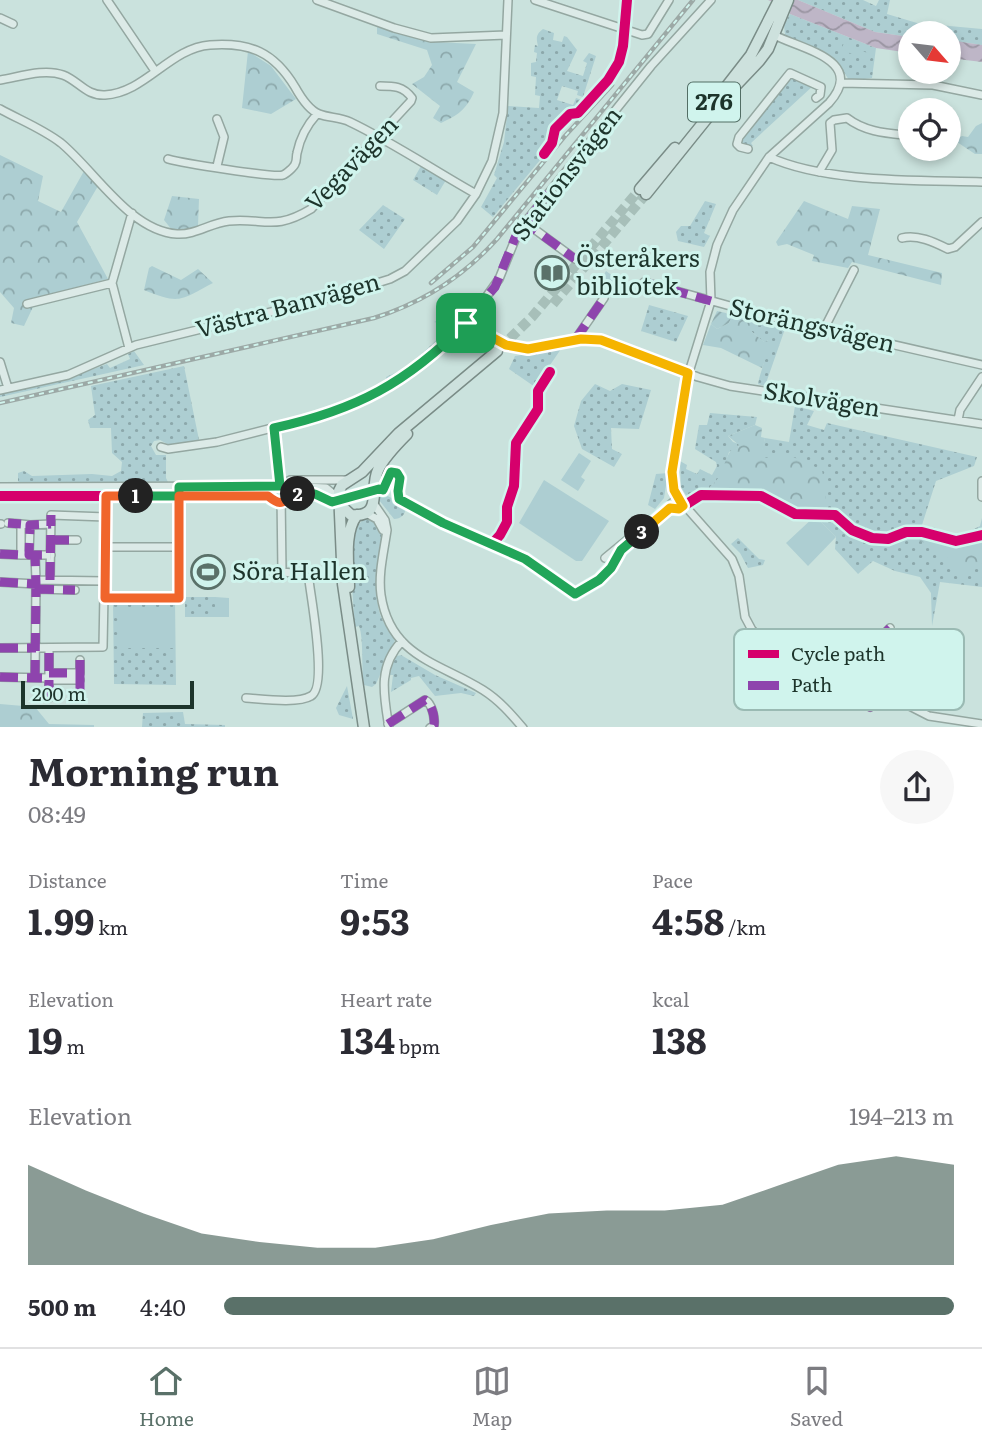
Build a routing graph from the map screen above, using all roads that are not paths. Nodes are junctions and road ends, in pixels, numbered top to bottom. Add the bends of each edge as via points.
1 (107, 0) edge
2 (318, 0) edge
3 (508, 0) edge
4 (535, 0) edge
5 (669, 0) edge
6 (788, 0) edge
7 (709, 3) edge
8 (780, 6) edge
9 (0, 18) edge
10 (13, 24) dead end
11 (506, 35) junction
12 (774, 35) junction
13 (155, 71) junction
14 (0, 80) edge
15 (841, 83) junction
16 (380, 86) dead end
17 (982, 96) edge
18 (816, 98) dead end
19 (0, 109) edge
20 (317, 114) junction
21 (218, 120) dead end
22 (898, 134) edge
23 (379, 138) junction
24 (748, 149) dead end
25 (769, 157) junction
26 (168, 159) dead end
27 (217, 166) junction
28 (819, 172) junction
29 (982, 182) edge
30 (476, 194) junction
31 (132, 213) junction
32 (523, 221) junction
33 (982, 222) edge
34 (902, 238) dead end
35 (575, 259) dead end
36 (854, 270) dead end
37 (644, 282) dead end
38 (112, 283) junction
39 (604, 298) dead end
40 (711, 301) junction
41 (27, 304) dead end
42 (466, 323) junction
43 (824, 329) junction
44 (575, 340) junction
45 (130, 348) junction
46 (0, 362) edge
47 (982, 365) edge
48 (688, 373) junction
49 (982, 377) edge
50 (4, 389) edge
51 (958, 420) junction
52 (982, 424) edge
53 (274, 428) junction
54 (161, 447) dead end
55 (353, 479) junction
56 (982, 481) edge
57 (280, 486) junction
58 (0, 487) edge
59 (179, 487) junction
60 (106, 488) junction
61 (372, 488) junction
62 (982, 497) edge
63 (678, 498) junction
64 (338, 501) junction
65 (374, 504) junction
66 (361, 514) junction
67 (106, 517) junction
68 (3, 524) edge
69 (25, 524) junction
70 (51, 524) junction
71 (51, 540) junction
72 (77, 540) dead end
73 (385, 545) junction
74 (106, 547) junction
75 (178, 547) junction
76 (2, 554) edge
77 (29, 555) junction
78 (51, 555) junction
79 (605, 558) dead end
80 (50, 580) junction
81 (105, 581) junction
82 (0, 583) edge
83 (36, 584) junction
84 (75, 590) dead end
85 (105, 598) junction
86 (349, 619) junction
87 (751, 629) edge
88 (402, 641) junction
89 (0, 648) edge
90 (36, 648) junction
91 (49, 648) junction
92 (80, 660) dead end
93 (1, 677) edge
94 (49, 677) junction
95 (80, 677) junction
96 (35, 678) junction
97 (80, 690) dead end
98 (49, 698) dead end
99 (246, 698) dead end
100 (917, 710) edge
101 (982, 724) edge
102 (388, 726) edge
103 (364, 727) edge
104 (430, 727) edge
105 (523, 727) edge

1 - 13 street
2 - 11 street via 431,38
3 - 11 street, Västra Banvägen
4 - 5 street via 648,34
6 - 8 main road, 276
7 - 32 street, Stationsvägen
8 - 12 main road
8 - 12 main road, 276 via 735,77 643,192 759,61
9 - 10 street
11 - 30 street, Västra Banvägen via 498,141
12 - 15 street via 827,58 837,68
13 - 14 street via 108,95 86,92 56,73
13 - 20 street via 198,47 243,45 279,65
15 - 17 street via 933,85
15 - 25 street via 836,96
16 - 23 street, Vegavägen via 400,87 412,98
18 - 24 street via 821,87 790,73 739,137 737,144
19 - 31 street, Vegavägen via 60,142
20 - 23 street via 342,118
20 - 27 street via 302,137 295,165 284,175
21 - 27 street via 225,137
22 - 28 street via 863,128 847,118 834,120 830,123 832,150
23 - 30 street
23 - 31 street, Vegavägen via 311,209 285,222 227,221 180,234 147,225
25 - 28 street
25 - 40 street via 733,210 717,244 710,272
26 - 27 street
28 - 29 street
30 - 45 street, Västra Banvägen via 439,241 390,279
31 - 38 street
32 - 35 street
32 - 42 street, Stationsvägen via 495,287
33 - 34 street via 948,249 918,238
36 - 43 street
37 - 40 street, Storängsvägen
38 - 41 street
38 - 45 street
39 - 44 street
40 - 43 street, Storängsvägen
40 - 48 street
42 - 44 street, Skolvägen via 496,342 521,348
42 - 53 street, Stationsvägen via 386,389 327,414
43 - 47 street, Storängsvägen
44 - 48 street, Skolvägen via 608,342
45 - 50 street, Västra Banvägen via 68,375
46 - 50 street
48 - 51 street, Skolvägen via 730,386
48 - 63 street via 672,472
49 - 51 street
51 - 52 street, Skolvägen
53 - 54 street, Stationsvägen via 217,442
53 - 57 street
55 - 57 street via 290,480
55 - 61 main road
55 - 61 main road via 399,433 500,353 404,437 378,469
55 - 64 main road via 342,485
56 - 62 street
57 - 59 street
57 - 64 street via 326,488
57 - 99 street via 282,572 303,574 309,580 318,652 316,692 296,699
58 - 60 street
59 - 60 street
59 - 75 street
60 - 67 street
61 - 65 main road
63 - 79 street
63 - 87 street via 732,559
64 - 66 main road via 343,510
64 - 86 main road
65 - 66 main road
65 - 73 street via 385,520
66 - 73 street via 372,514 381,524
66 - 86 main road via 349,538
67 - 70 street via 51,515
67 - 74 street
68 - 69 street
69 - 70 street
69 - 77 street
70 - 71 street
71 - 72 street
71 - 78 street
73 - 88 street via 381,594 389,623
74 - 75 street
74 - 81 street
75 - 85 street via 179,598
76 - 77 street
77 - 78 street
77 - 83 street
78 - 80 street
80 - 81 street
80 - 83 street
81 - 85 street
82 - 83 street
83 - 84 street
83 - 90 street
85 - 91 street via 103,646
86 - 103 main road
88 - 102 street via 385,668
88 - 105 street via 415,655 490,695
89 - 90 street
90 - 91 street
90 - 96 street
91 - 94 street
92 - 95 street
93 - 96 street
94 - 95 street
94 - 96 street
94 - 98 street
95 - 97 street
100 - 101 street
102 - 104 street via 425,700 435,720

